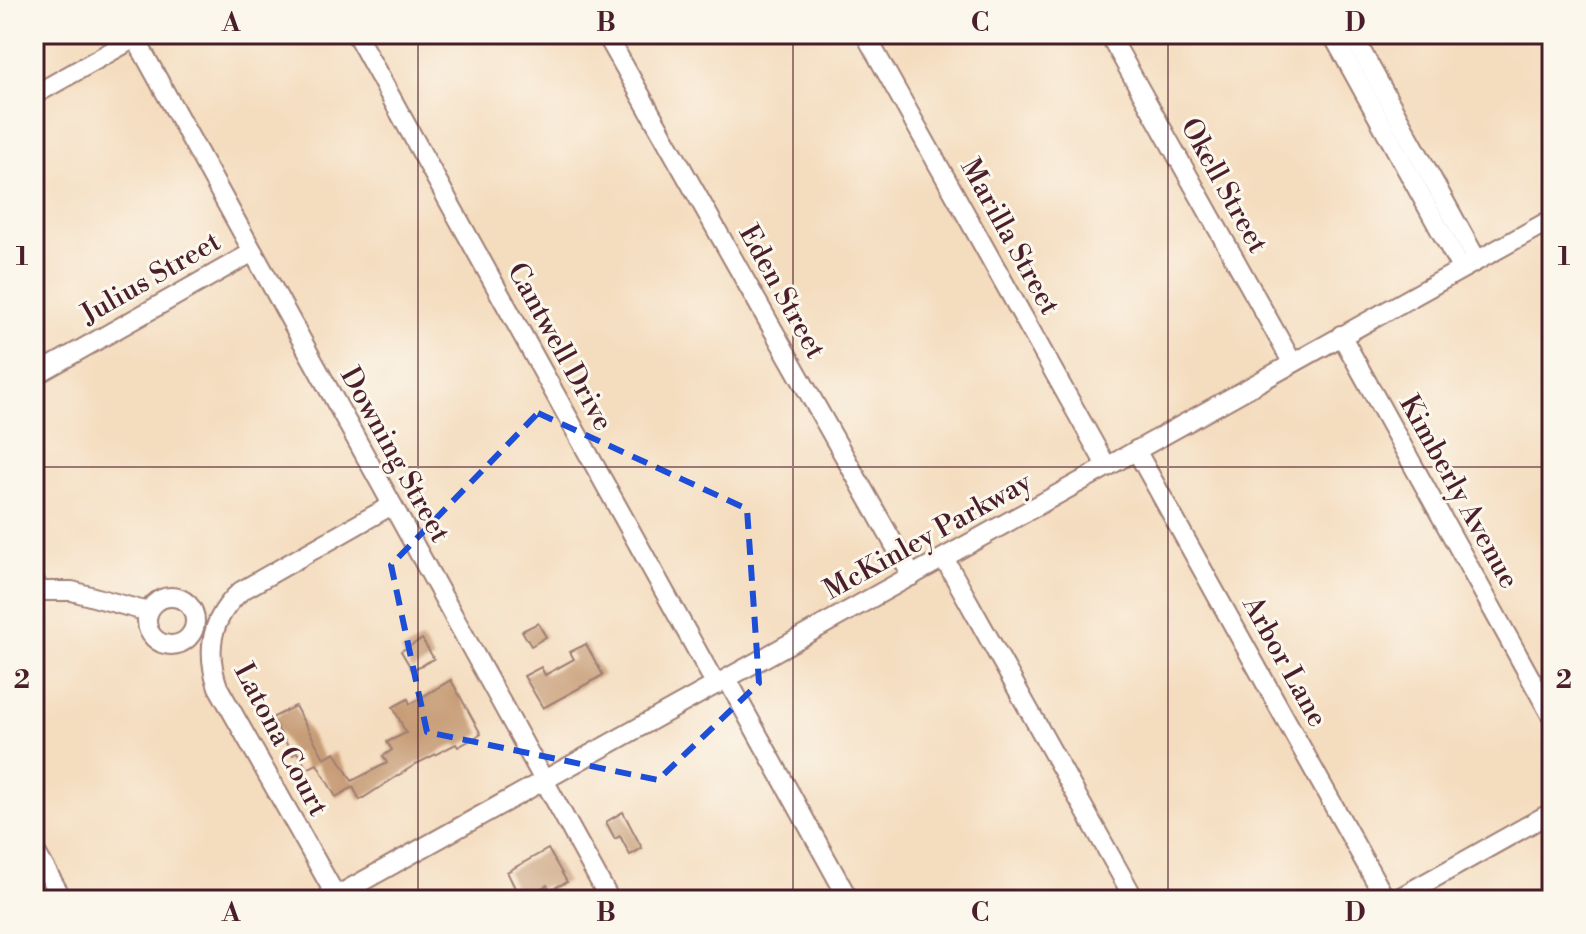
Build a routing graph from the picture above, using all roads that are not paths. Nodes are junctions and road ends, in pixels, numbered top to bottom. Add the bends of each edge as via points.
1 (356, 34) edge
2 (606, 34) edge
3 (865, 34) edge
4 (1109, 34) edge
5 (1332, 34) edge
6 (1352, 34) edge
7 (134, 36) edge
8 (34, 95) edge
9 (1552, 220) edge
10 (253, 252) junction
11 (1469, 264) junction
12 (1341, 335) junction
13 (1292, 362) junction
14 (34, 376) edge
15 (1136, 450) junction
16 (1107, 467) junction
17 (392, 505) junction
18 (944, 558) junction
19 (912, 576) junction
20 (34, 580) edge
21 (148, 612) junction
22 (195, 624) junction
23 (212, 632) junction
24 (722, 682) junction
25 (1552, 717) edge
26 (544, 781) junction
27 (1552, 812) edge
28 (34, 849) edge
29 (332, 898) edge
30 (63, 900) edge
31 (610, 900) edge
32 (849, 900) edge
33 (1135, 900) edge
34 (1386, 900) edge
35 (1395, 900) edge

1 - 24 street, Cantwell Drive
2 - 19 street, Eden Street
3 - 16 street, Marilla Street
4 - 13 street, Okell Street
5 - 11 street
6 - 11 street
7 - 8 street
7 - 10 street, Downing Street
9 - 11 street, McKinley Parkway
10 - 14 street, Julius Street
10 - 17 street, Downing Street
11 - 12 street, McKinley Parkway
12 - 13 street, McKinley Parkway
12 - 25 street, Kimberly Avenue
13 - 15 street, McKinley Parkway
15 - 16 street, McKinley Parkway
15 - 34 street, Arbor Lane
16 - 18 street, McKinley Parkway
17 - 23 street via 241,591 228,602
17 - 26 street, Downing Street
18 - 19 street, McKinley Parkway
18 - 33 street
19 - 24 street, McKinley Parkway
20 - 21 street via 40,591 72,591
21 - 22 street via 162,598 177,597 193,610
21 - 22 street via 149,631 162,643 185,641
22 - 23 street
23 - 29 street, Latona Court via 218,687
24 - 26 street, McKinley Parkway
24 - 32 street, Cantwell Drive
26 - 29 street, McKinley Parkway
26 - 31 street, Downing Street
27 - 35 street
28 - 30 street

